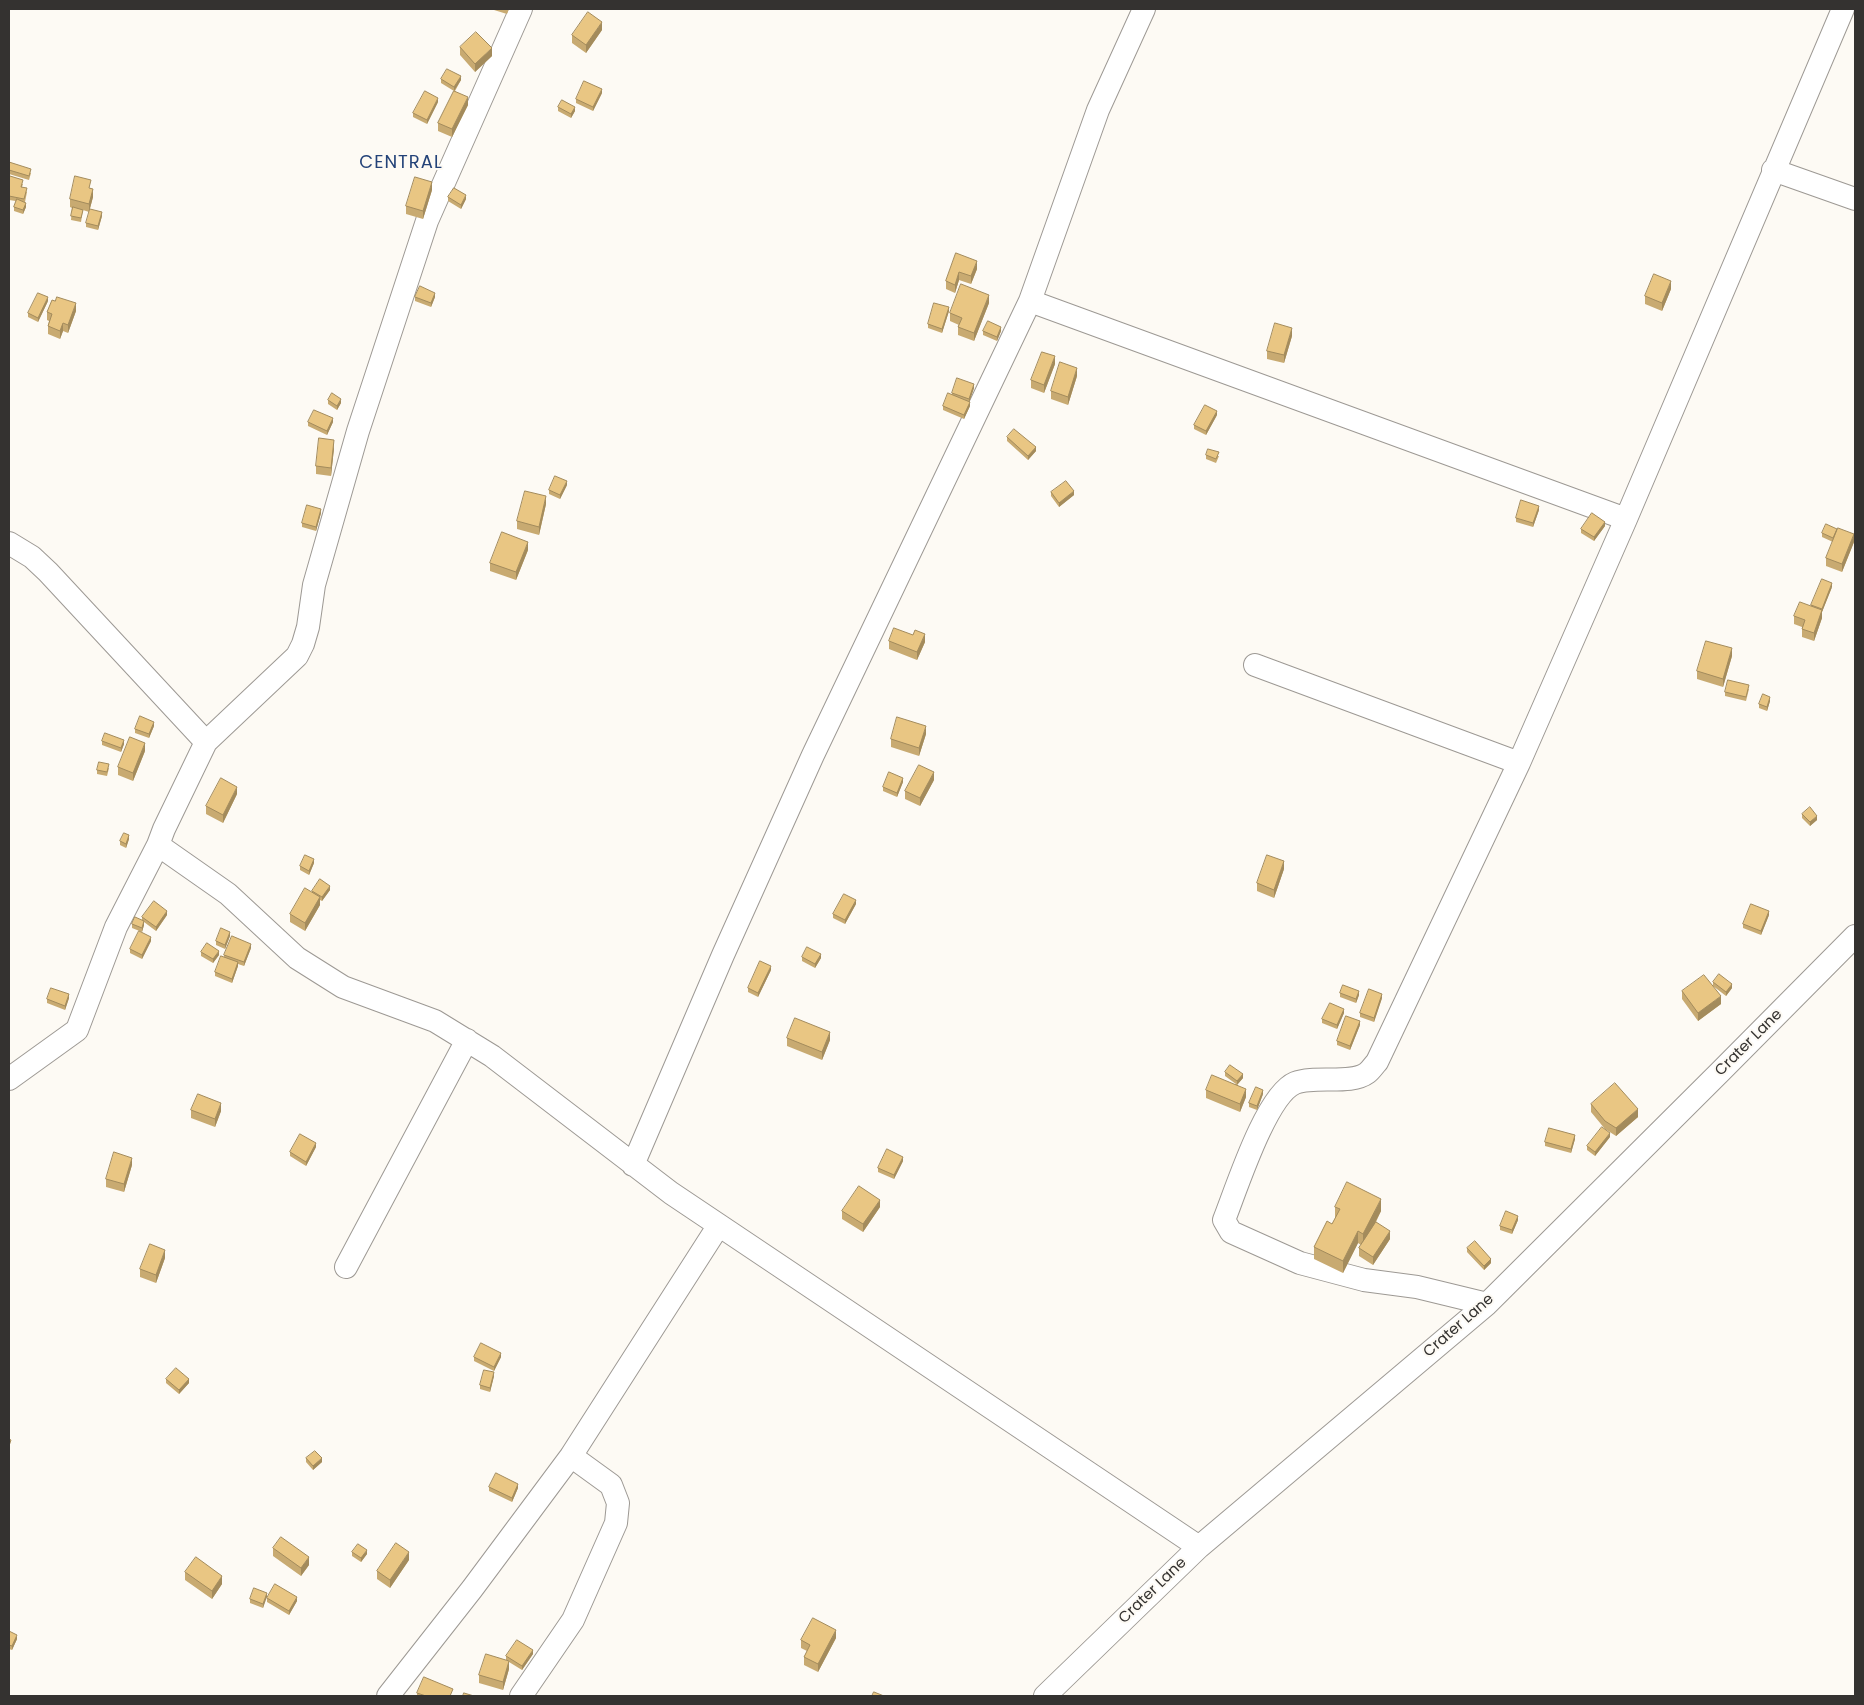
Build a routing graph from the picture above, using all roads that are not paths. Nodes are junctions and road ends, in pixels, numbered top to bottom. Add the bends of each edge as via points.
1 (521, 9) edge
2 (1144, 9) edge
3 (1842, 9) edge
4 (1773, 170) junction
5 (1855, 199) edge
6 (1030, 301) junction
7 (1626, 519) junction
8 (10, 545) edge
9 (1255, 664) dead end
10 (206, 742) junction
11 (1519, 763) junction
12 (158, 845) junction
13 (1855, 936) edge
14 (467, 1040) junction
15 (9, 1080) edge
16 (633, 1165) junction
17 (719, 1225) junction
18 (346, 1267) dead end
19 (1487, 1304) junction
20 (571, 1456) junction
21 (1199, 1547) junction
22 (388, 1696) edge
23 (521, 1696) edge
24 (1044, 1696) edge

1 - 10 street via 426,222 358,431 314,585 303,644 296,656
2 - 6 street via 1098,110
3 - 4 street
4 - 5 street
4 - 7 street
6 - 7 street
6 - 16 street via 813,755
7 - 11 street
8 - 10 street via 32,557 48,572
9 - 11 street
10 - 12 street
11 - 19 street via 1377,1062 1366,1074 1351,1078 1295,1083 1276,1098 1224,1220 1232,1232 1300,1263 1364,1280 1417,1287
12 - 14 street via 228,894 297,958 343,986 435,1021
12 - 15 street via 116,927 77,1030
13 - 19 street, Crater Lane
14 - 16 street
14 - 18 street
16 - 17 street
17 - 20 street
17 - 21 street
19 - 21 street, Crater Lane
20 - 22 street
20 - 23 street via 611,1485 618,1503 616,1523 573,1620
21 - 24 street, Crater Lane

